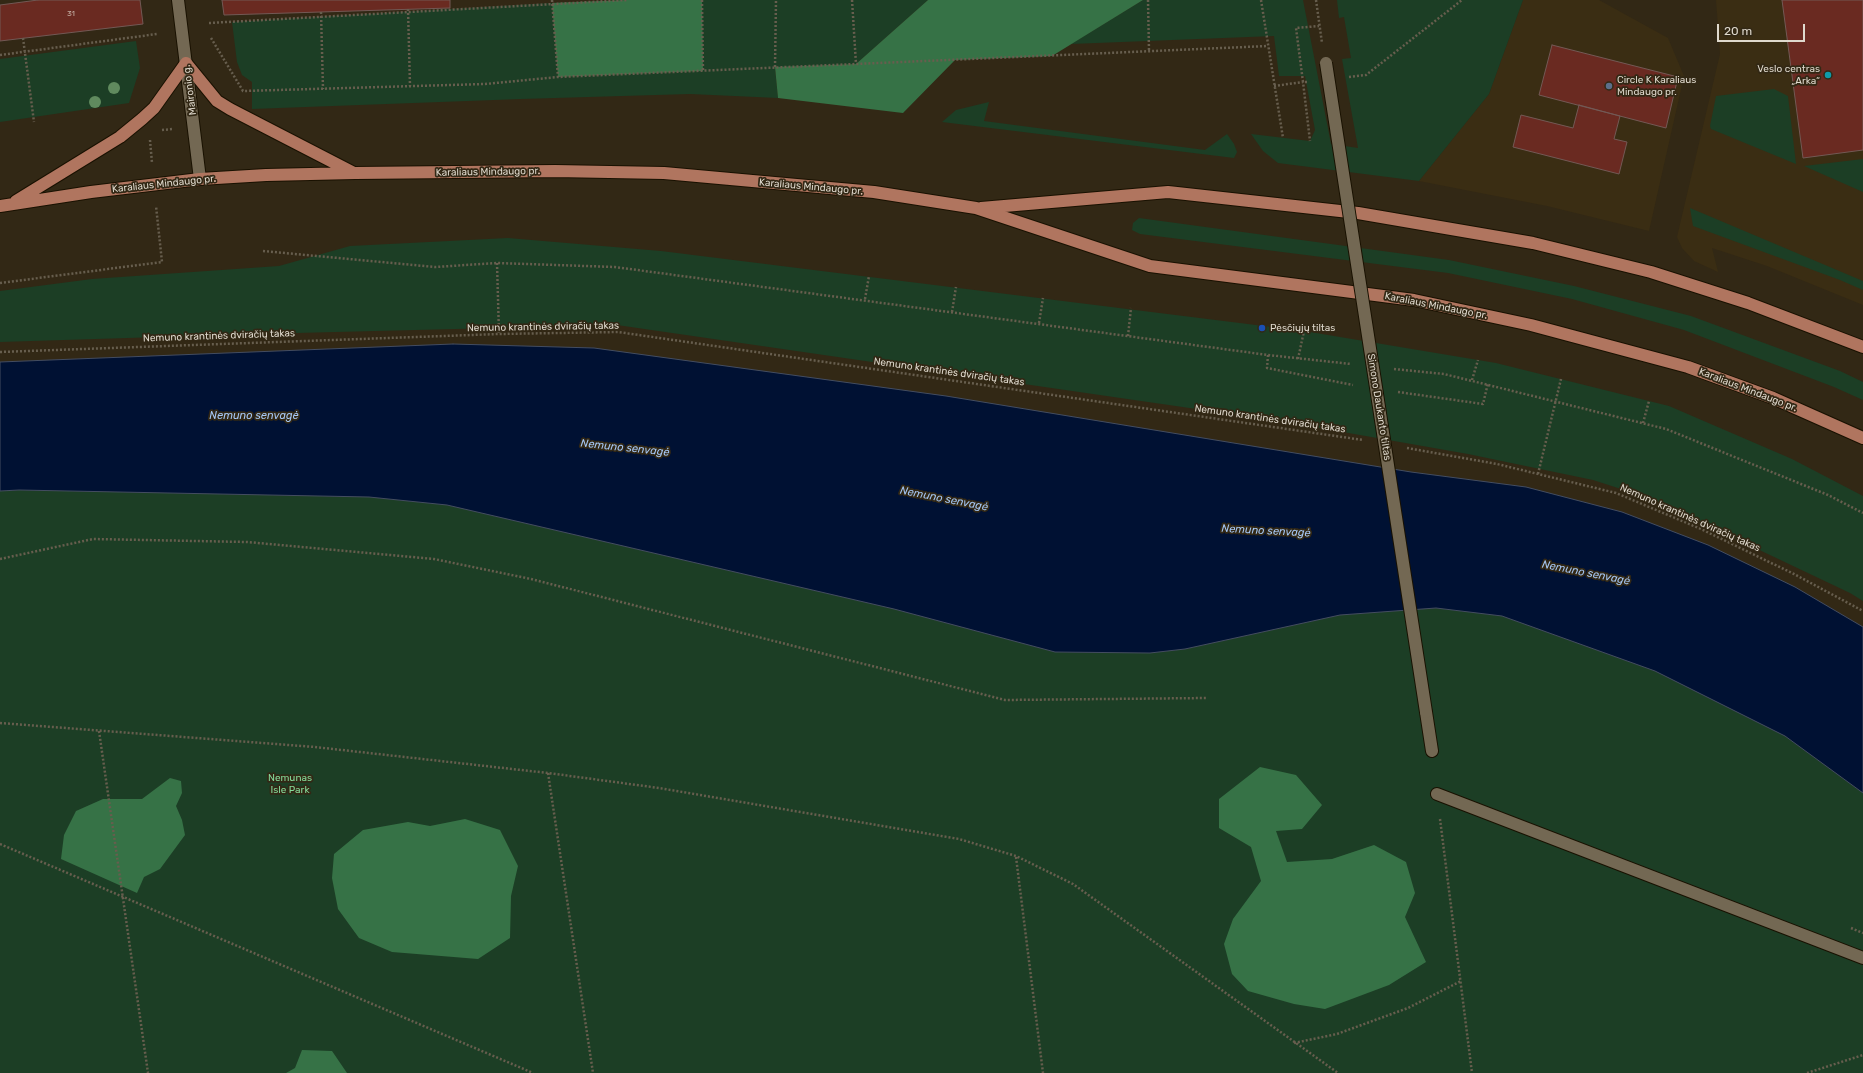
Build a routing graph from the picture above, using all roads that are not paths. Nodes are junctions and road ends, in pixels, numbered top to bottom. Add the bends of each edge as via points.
1 (178, 0) edge
2 (186, 63) junction
3 (1326, 63) road end
4 (355, 173) junction
5 (200, 179) junction
6 (12, 204) junction
7 (0, 206) edge
8 (976, 208) junction
9 (1863, 347) edge
10 (1863, 438) edge
11 (1432, 751) dead end
12 (1437, 794) road end
13 (1863, 958) edge

1 - 2 street, Maironio g.
2 - 4 main road via 217,101
2 - 5 street, Maironio g.
2 - 6 main road via 154,108 120,137
3 - 11 street, Simono Daukanto tiltas, bridge
4 - 5 main road, Karaliaus Mindaugo pr.
4 - 8 main road, Karaliaus Mindaugo pr. via 555,171 664,174 874,192
5 - 6 main road, Karaliaus Mindaugo pr.
6 - 7 main road, Karaliaus Mindaugo pr.
8 - 9 main road, Karaliaus Mindaugo pr. via 1168,192 1358,213 1533,244 1650,272 1748,303
8 - 10 main road, Karaliaus Mindaugo pr. via 1150,266 1414,300 1539,327 1688,367 1772,398
12 - 13 street

